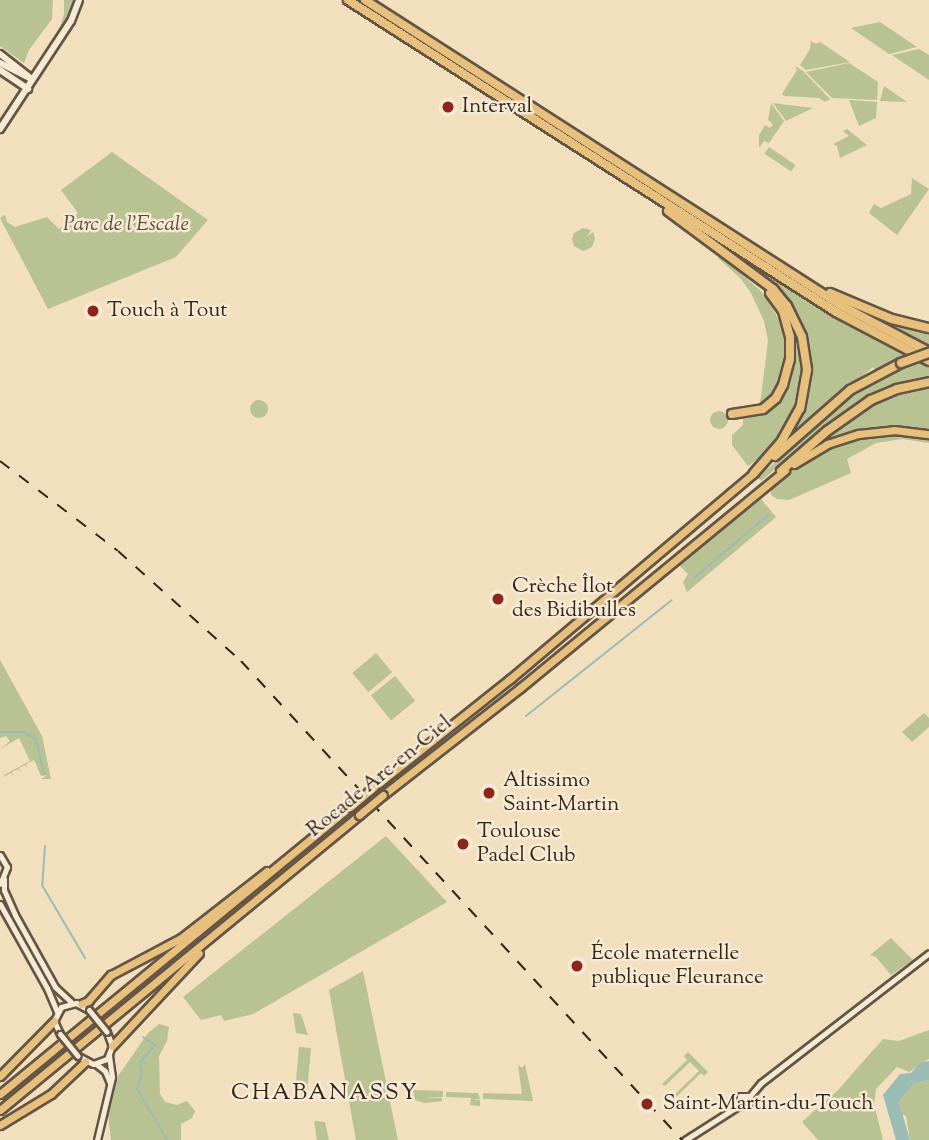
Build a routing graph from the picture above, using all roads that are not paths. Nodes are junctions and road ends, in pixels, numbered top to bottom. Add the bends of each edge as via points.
1 (79, 0) edge
2 (348, 0) edge
3 (365, 0) edge
4 (0, 54) edge
5 (0, 62) edge
6 (0, 70) edge
7 (32, 79) junction
8 (27, 89) junction
9 (0, 130) edge
10 (653, 197) junction
11 (730, 256) junction
12 (773, 261) junction
13 (929, 328) edge
14 (929, 352) edge
15 (929, 361) edge
16 (929, 382) edge
17 (732, 414) dead end
18 (929, 434) edge
19 (781, 471) junction
20 (754, 473) junction
21 (0, 855) edge
22 (282, 864) junction
23 (2, 881) edge
24 (0, 904) edge
25 (229, 923) junction
26 (929, 953) edge
27 (71, 1002) junction
28 (81, 1004) junction
29 (57, 1012) junction
30 (54, 1021) junction
31 (112, 1046) junction
32 (109, 1056) junction
33 (85, 1062) junction
34 (96, 1064) junction
35 (0, 1076) edge
36 (111, 1084) junction
37 (0, 1094) edge
38 (0, 1110) edge
39 (0, 1125) edge
40 (97, 1138) edge
41 (685, 1140) edge

1 - 7 main road via 71,21
2 - 10 highway
3 - 12 highway
4 - 7 main road
5 - 7 main road
6 - 8 main road
7 - 8 main road
8 - 9 main road
10 - 11 highway
10 - 15 highway via 853,322
11 - 17 highway via 782,309 791,348 783,385 773,402 757,412
11 - 20 highway via 766,282 787,306 806,354 805,390 797,416
12 - 13 highway via 853,304
12 - 14 highway via 857,315
14 - 20 highway, bridge via 850,390
16 - 19 highway via 897,388 870,400
18 - 19 highway, Rocade Arc-en-Ciel via 894,430 858,434 827,444
19 - 25 highway, Rocade Arc-en-Ciel, bridge
20 - 22 highway, Rocade Arc-en-Ciel, bridge
21 - 23 street via 6,867
22 - 28 highway via 276,864 181,938 111,975
22 - 37 highway, Rocade Arc-en-Ciel
23 - 27 street via 15,915 55,987
24 - 29 street
25 - 31 highway
25 - 38 highway, Rocade Arc-en-Ciel
26 - 41 street via 750,1096 740,1096 740,1105
27 - 28 street
27 - 29 street
28 - 31 street, bridge via 107,1032
29 - 30 street
30 - 33 street, bridge
30 - 35 highway
31 - 32 street
32 - 34 street
32 - 36 street
33 - 34 street
33 - 39 highway via 51,1094
34 - 36 street
36 - 40 street

